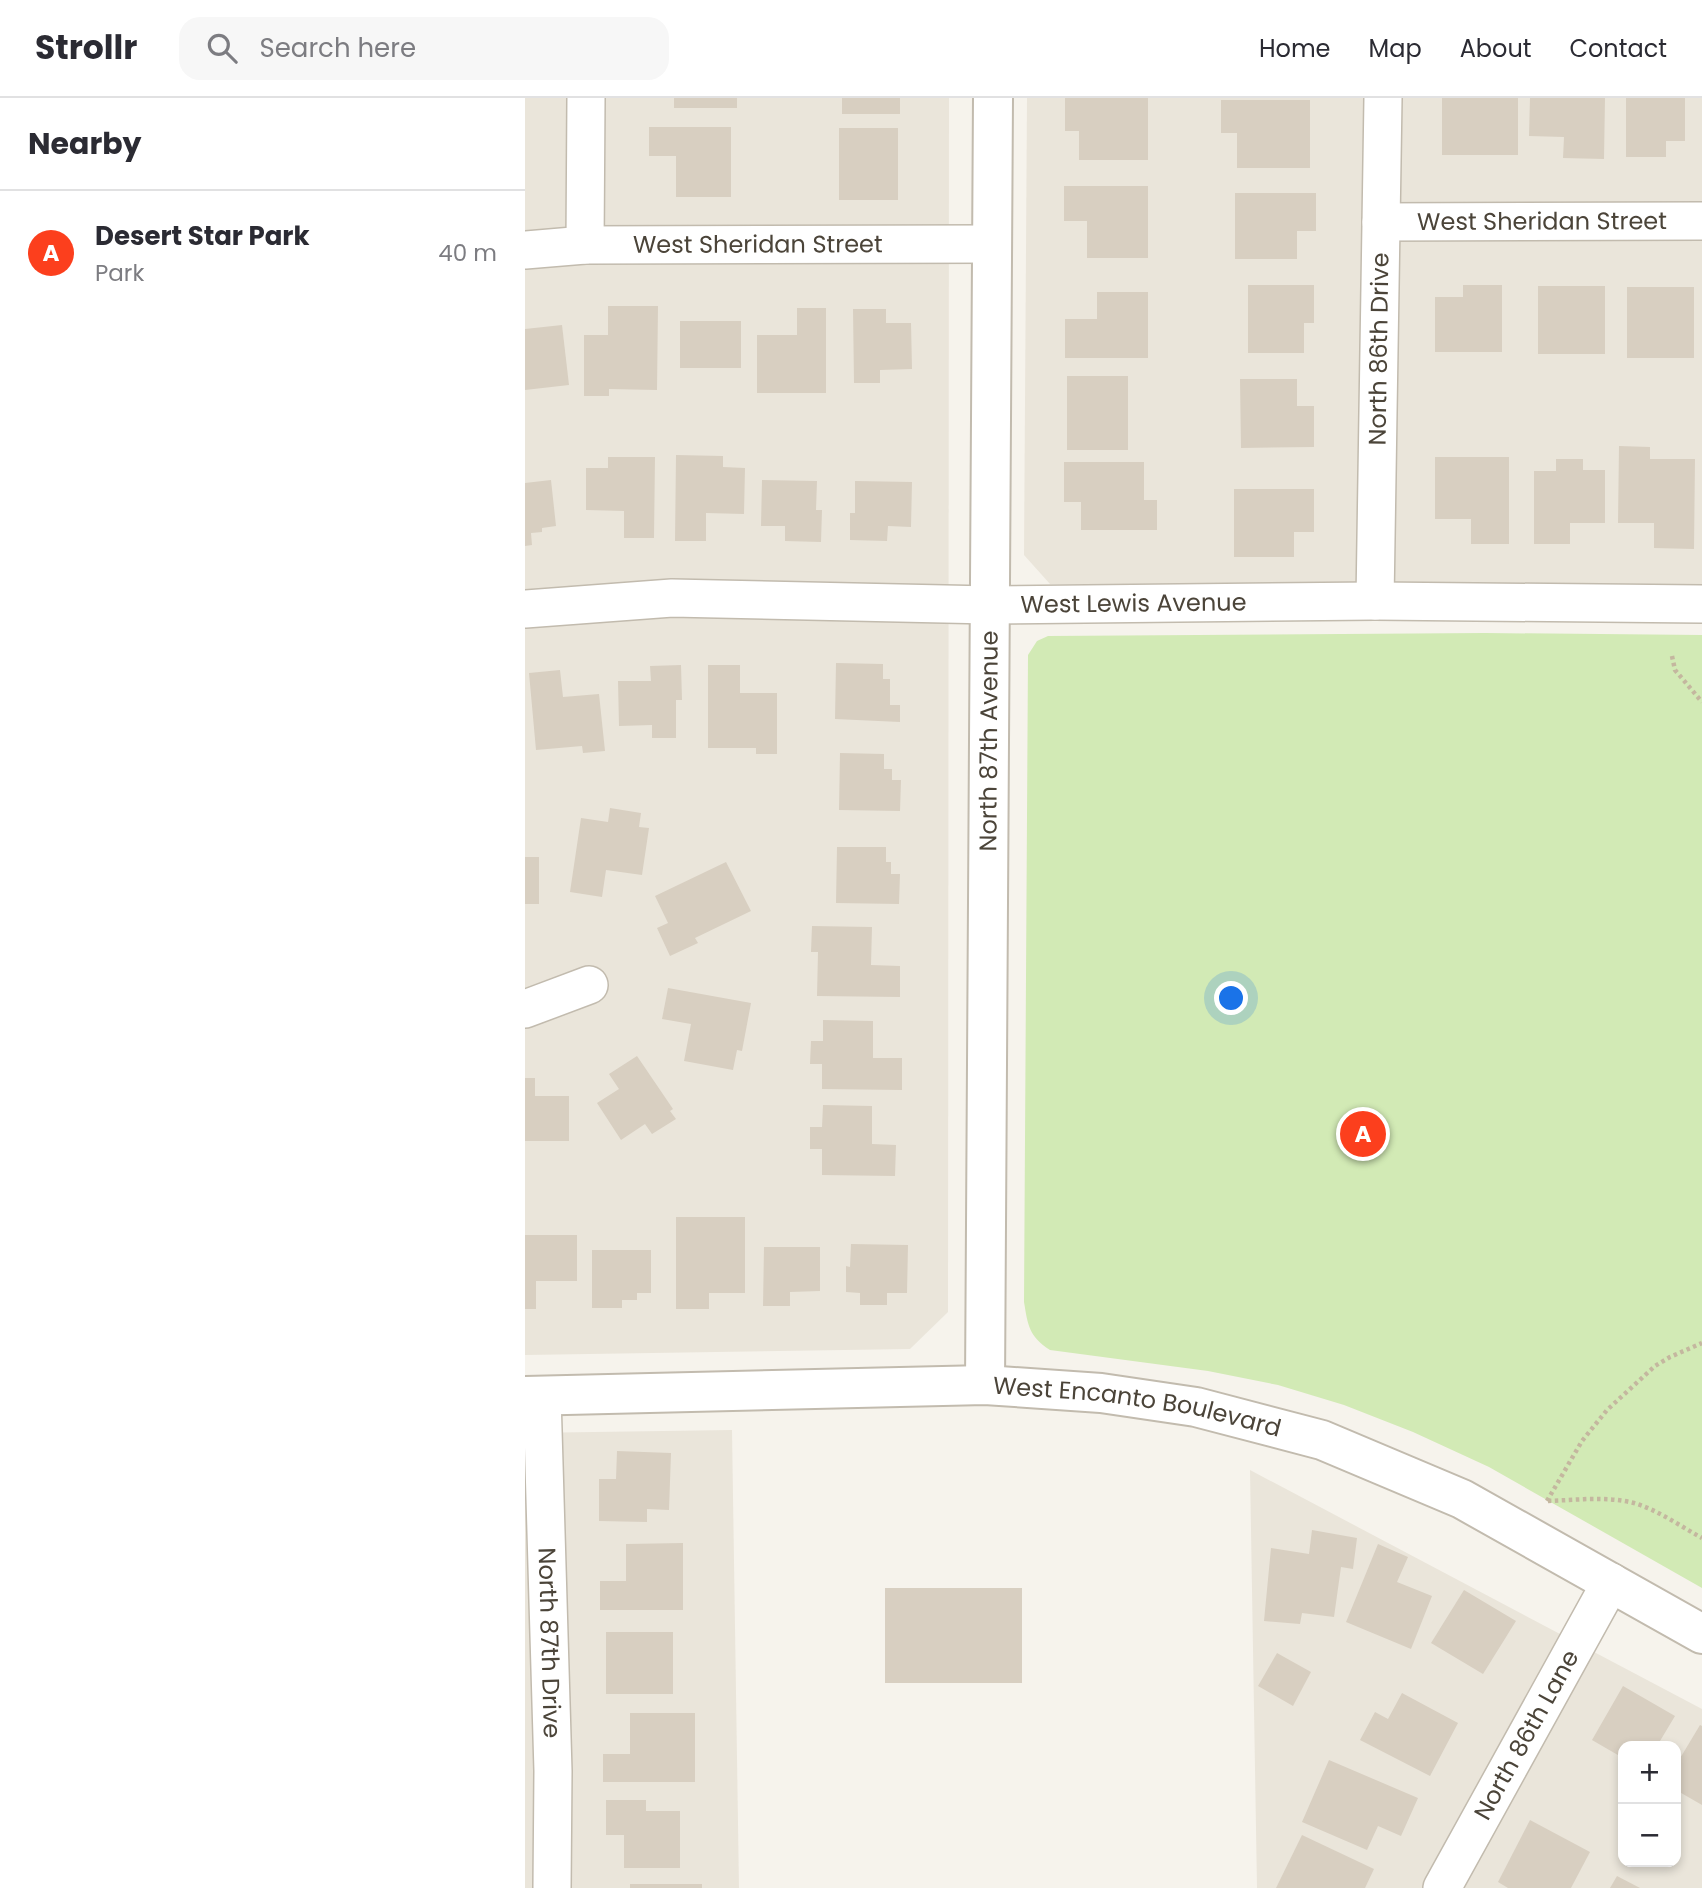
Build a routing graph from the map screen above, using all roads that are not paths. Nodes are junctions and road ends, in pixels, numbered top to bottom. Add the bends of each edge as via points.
1 (586, 98) edge
2 (993, 98) edge
3 (1383, 98) edge
4 (1702, 221) edge
5 (1381, 222) junction
6 (992, 244) junction
7 (585, 245) junction
8 (525, 250) edge
9 (1375, 601) junction
10 (1702, 604) edge
11 (990, 605) junction
12 (525, 609) edge
13 (589, 985) dead end
14 (525, 1009) edge
15 (985, 1385) junction
16 (534, 1396) edge
17 (1611, 1582) junction
18 (1702, 1634) edge
19 (539, 1771) edge
20 (552, 1888) edge
21 (1442, 1888) edge

1 - 7 street
2 - 6 street, North 87th Avenue
3 - 5 street, North 86th Drive
4 - 5 street, West Sheridan Street
5 - 9 street, North 86th Drive
6 - 7 street, West Sheridan Street
6 - 11 street, North 87th Avenue
7 - 8 street, West Sheridan Street
9 - 10 street, West Lewis Avenue
9 - 11 street, West Lewis Avenue
11 - 12 street, West Lewis Avenue via 672,598
11 - 15 street, North 87th Avenue
13 - 14 street
15 - 16 street, West Encanto Boulevard
15 - 17 street, West Encanto Boulevard via 1101,1393 1196,1407 1322,1440 1462,1499
16 - 19 street, North 87th Drive
17 - 18 street, West Encanto Boulevard
17 - 21 street, North 86th Lane
19 - 20 street, North 87th Drive

